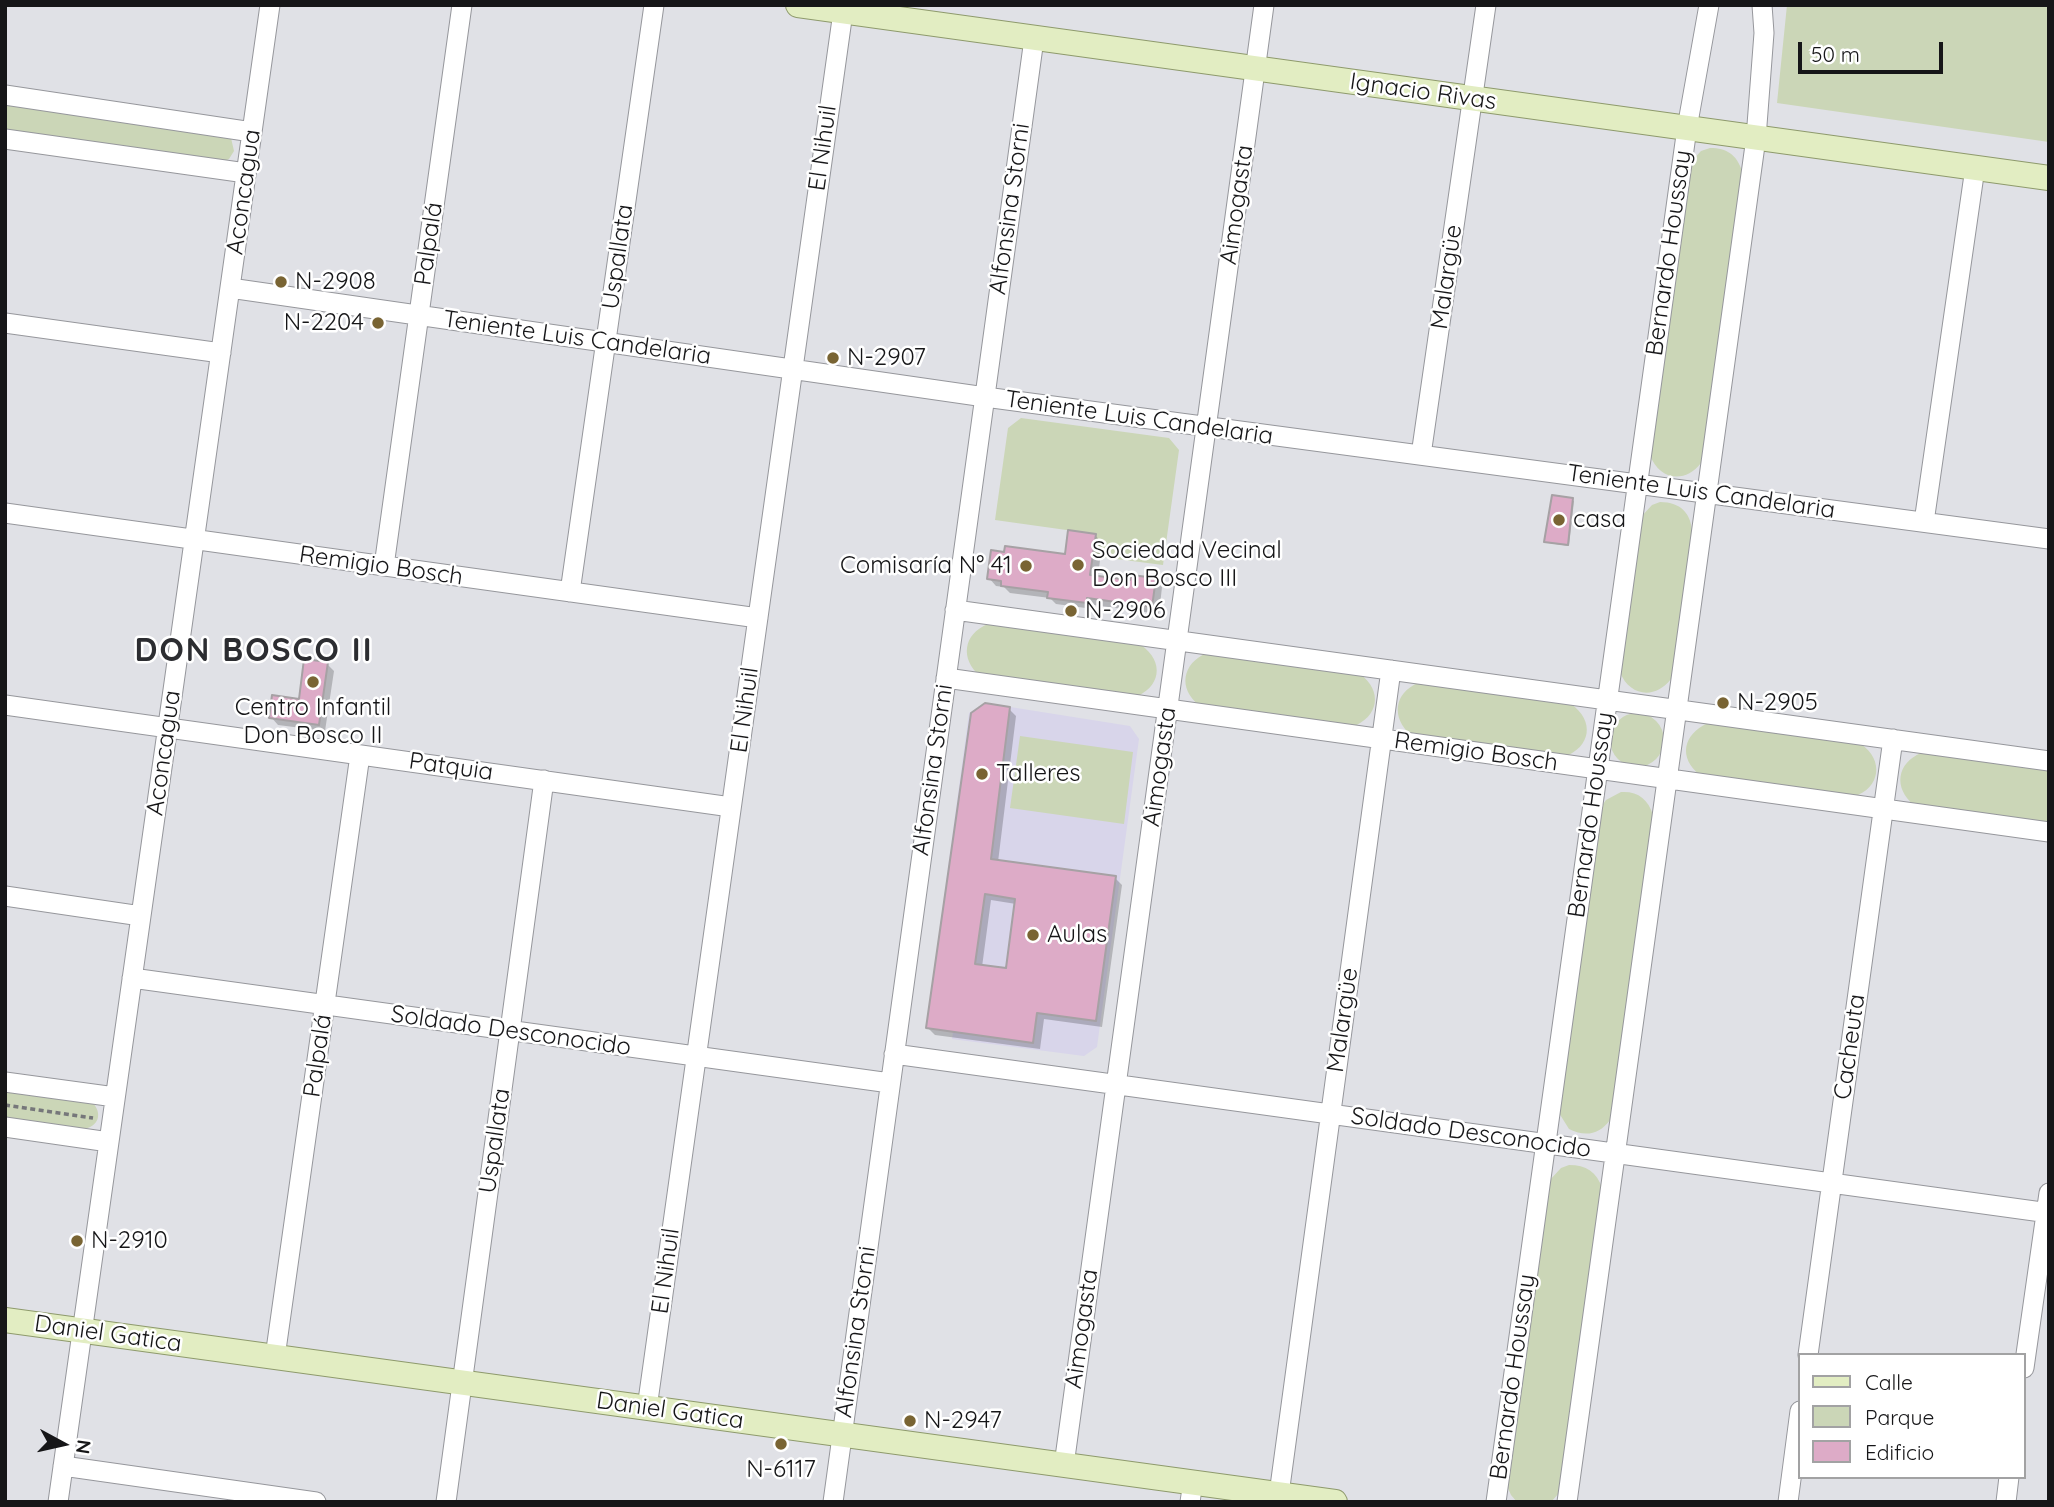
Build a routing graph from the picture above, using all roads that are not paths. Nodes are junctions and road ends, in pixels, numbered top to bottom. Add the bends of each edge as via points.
1 (270, 5) edge
2 (462, 5) edge
3 (654, 5) edge
4 (798, 5) edge
5 (1265, 5) edge
6 (1486, 5) edge
7 (1709, 5) edge
8 (1762, 5) edge
9 (843, 12) junction
10 (1034, 39) junction
11 (1255, 69) junction
12 (5, 95) edge
13 (1473, 99) junction
14 (1687, 128) junction
15 (252, 132) junction
16 (1756, 138) junction
17 (5, 139) edge
18 (1975, 168) junction
19 (246, 173) junction
20 (2049, 178) edge
21 (230, 288) junction
22 (419, 316) junction
23 (5, 323) edge
24 (606, 342) junction
25 (221, 353) junction
26 (792, 369) junction
27 (985, 397) junction
28 (1206, 426) junction
29 (1421, 455) junction
30 (1637, 484) junction
31 (1707, 493) junction
32 (5, 513) edge
33 (1924, 522) junction
34 (194, 539) junction
35 (2049, 539) edge
36 (384, 566) junction
37 (570, 592) junction
38 (955, 610) junction
39 (758, 618) junction
40 (1177, 641) junction
41 (1391, 670) junction
42 (946, 678) junction
43 (1607, 700) junction
44 (5, 705) edge
45 (1168, 709) junction
46 (1677, 709) junction
47 (167, 728) junction
48 (1382, 739) junction
49 (1893, 739) junction
50 (360, 755) junction
51 (2049, 761) edge
52 (1598, 769) junction
53 (1667, 779) junction
54 (544, 780) junction
55 (731, 807) junction
56 (1883, 809) junction
57 (2049, 832) edge
58 (5, 897) edge
59 (141, 916) junction
60 (132, 978) junction
61 (325, 1005) junction
62 (510, 1030) junction
63 (894, 1054) junction
64 (696, 1056) junction
65 (5, 1082) edge
66 (890, 1083) junction
67 (1116, 1084) junction
68 (115, 1097) junction
69 (1331, 1114) junction
70 (5, 1127) edge
71 (108, 1142) junction
72 (1545, 1143) junction
73 (1615, 1153) junction
74 (1832, 1183) junction
75 (2048, 1206) edge
76 (5, 1320) edge
77 (82, 1330) junction
78 (1808, 1353) edge
79 (2026, 1354) edge
80 (275, 1357) junction
81 (462, 1382) junction
82 (647, 1408) junction
83 (1798, 1426) edge
84 (842, 1434) junction
85 (1064, 1465) junction
86 (63, 1466) junction
87 (2009, 1479) edge
88 (1192, 1492) edge
89 (1279, 1494) junction
90 (212, 1495) edge
91 (58, 1502) edge
92 (316, 1502) edge
93 (446, 1502) edge
94 (833, 1502) edge
95 (1335, 1502) edge
96 (1496, 1502) edge
97 (1567, 1502) edge
98 (1788, 1502) edge
99 (2006, 1502) edge

1 - 15 street, Aconcagua
2 - 22 street, Palpalá
3 - 24 street, Uspallata
4 - 9 main road, Ignacio Rivas
5 - 11 street, Aimogasta
6 - 13 street, Malargüe
7 - 14 street, Bernardo Houssay
8 - 16 street
9 - 10 main road, Ignacio Rivas
9 - 26 street, El Nihuil
10 - 11 main road, Ignacio Rivas
10 - 27 street, Alfonsina Storni
11 - 13 main road, Ignacio Rivas
11 - 28 street, Aimogasta
12 - 15 street
13 - 14 main road, Ignacio Rivas
13 - 29 street, Malargüe
14 - 16 main road, Ignacio Rivas
14 - 30 street, Bernardo Houssay
15 - 19 street, Aconcagua
16 - 18 main road, Ignacio Rivas
16 - 31 street
17 - 19 street
18 - 20 main road, Ignacio Rivas
18 - 33 street
19 - 21 street, Aconcagua
21 - 22 street, Teniente Luis Candelaria
21 - 25 street, Aconcagua
22 - 24 street, Teniente Luis Candelaria
22 - 36 street, Palpalá
23 - 25 street
24 - 26 street, Teniente Luis Candelaria
24 - 37 street, Uspallata
25 - 34 street, Aconcagua
26 - 27 street, Teniente Luis Candelaria
26 - 39 street, El Nihuil
27 - 28 street, Teniente Luis Candelaria
27 - 38 street, Alfonsina Storni
28 - 29 street, Teniente Luis Candelaria
28 - 40 street, Aimogasta
29 - 30 street, Teniente Luis Candelaria
30 - 31 street, Teniente Luis Candelaria
30 - 43 street, Bernardo Houssay
31 - 33 street, Teniente Luis Candelaria
31 - 46 street
32 - 34 street, Remigio Bosch
33 - 35 street, Teniente Luis Candelaria
34 - 36 street, Remigio Bosch
34 - 47 street, Aconcagua
36 - 37 street, Remigio Bosch
37 - 39 street, Remigio Bosch
38 - 40 street
38 - 42 street, Alfonsina Storni
39 - 55 street, El Nihuil
40 - 41 street
40 - 45 street, Aimogasta
41 - 43 street
41 - 48 street, Malargüe
42 - 45 street, Remigio Bosch
42 - 63 street, Alfonsina Storni
43 - 46 street
43 - 52 street, Bernardo Houssay
44 - 47 street, Patquia
45 - 48 street, Remigio Bosch
45 - 67 street, Aimogasta
46 - 49 street
46 - 53 street
47 - 50 street, Patquia
47 - 59 street, Aconcagua
48 - 52 street, Remigio Bosch
48 - 69 street, Malargüe
49 - 51 street
49 - 56 street, Cacheuta
50 - 54 street, Patquia
50 - 61 street, Palpalá
52 - 53 street, Remigio Bosch
52 - 72 street, Bernardo Houssay
53 - 56 street, Remigio Bosch
53 - 73 street
54 - 55 street, Patquia
54 - 62 street, Uspallata
55 - 64 street, El Nihuil
56 - 57 street, Remigio Bosch
56 - 74 street, Cacheuta
58 - 59 street
59 - 60 street, Aconcagua
60 - 61 street, Soldado Desconocido
60 - 68 street, Aconcagua
61 - 62 street, Soldado Desconocido
61 - 80 street, Palpalá
62 - 64 street, Soldado Desconocido
62 - 81 street, Uspallata
63 - 66 street, Alfonsina Storni
63 - 67 street, Soldado Desconocido
64 - 66 street, Soldado Desconocido
64 - 82 street, El Nihuil
65 - 68 street
66 - 84 street, Alfonsina Storni
67 - 69 street, Soldado Desconocido
67 - 85 street, Aimogasta
68 - 71 street, Aconcagua
69 - 72 street, Soldado Desconocido
69 - 89 street, Malargüe
70 - 71 street
71 - 77 street, Aconcagua
72 - 73 street, Soldado Desconocido
72 - 96 street, Bernardo Houssay
73 - 74 street, Soldado Desconocido
73 - 97 street
74 - 75 street, Soldado Desconocido
74 - 78 street, Cacheuta
75 - 79 street
76 - 77 main road, Daniel Gatica
77 - 80 main road, Daniel Gatica
77 - 86 street, Aconcagua
80 - 81 main road, Daniel Gatica
81 - 82 main road, Daniel Gatica
81 - 93 street, Uspallata
82 - 84 main road, Daniel Gatica
83 - 98 street
84 - 85 main road, Daniel Gatica
84 - 94 street, Alfonsina Storni
85 - 88 main road, Daniel Gatica
86 - 90 street
86 - 91 street, Aconcagua
87 - 99 street
88 - 89 main road, Daniel Gatica
89 - 95 main road, Daniel Gatica
90 - 92 street

